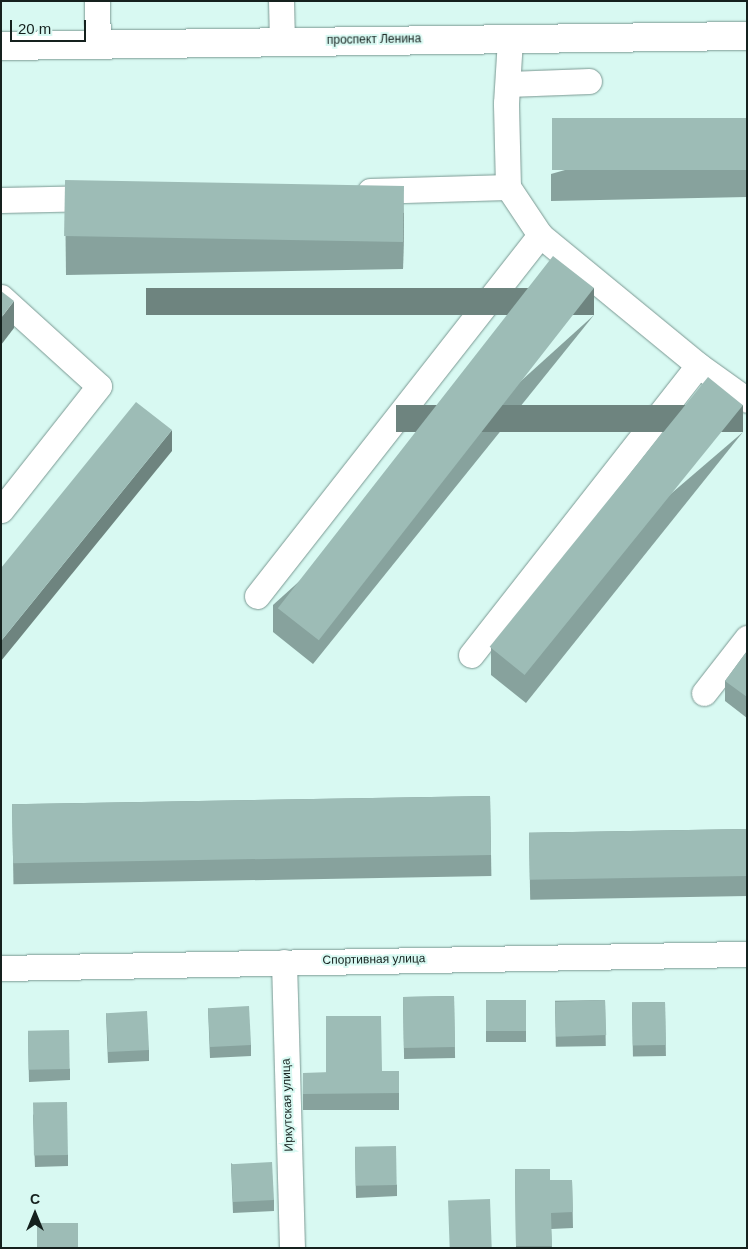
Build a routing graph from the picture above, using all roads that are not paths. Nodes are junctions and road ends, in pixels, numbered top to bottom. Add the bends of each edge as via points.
1 (97, 1) edge
2 (281, 1) edge
3 (747, 36) edge
4 (510, 39) junction
5 (282, 41) junction
6 (98, 44) junction
7 (1, 46) edge
8 (589, 81) dead end
9 (508, 84) junction
10 (508, 187) junction
11 (349, 191) edge
12 (120, 197) edge
13 (1, 200) edge
14 (540, 234) junction
15 (1, 297) edge
16 (698, 365) junction
17 (747, 400) edge
18 (1, 510) edge
19 (257, 596) dead end
20 (747, 638) edge
21 (472, 655) dead end
22 (704, 693) dead end
23 (747, 954) edge
24 (284, 962) junction
25 (1, 968) edge
26 (292, 1248) edge

1 - 6 street
2 - 5 street
3 - 4 main road, проспект Ленина
4 - 5 main road, проспект Ленина
4 - 9 street
5 - 6 main road, проспект Ленина
6 - 7 main road, проспект Ленина
8 - 9 street
9 - 10 street
10 - 11 street
10 - 14 street
12 - 13 street
14 - 16 street
14 - 19 street
15 - 18 street via 99,386
16 - 17 street
16 - 21 street
20 - 22 street
23 - 24 street, Спортивная улица
24 - 25 street, Спортивная улица
24 - 26 street, Иркутская улица

